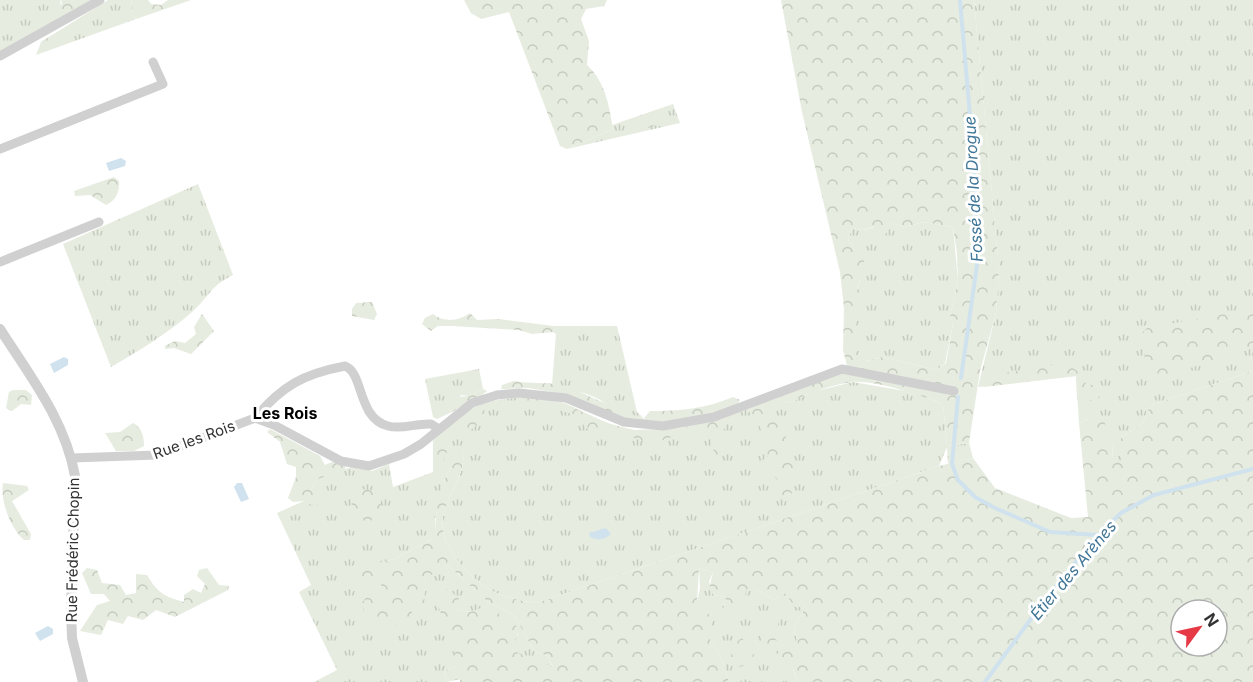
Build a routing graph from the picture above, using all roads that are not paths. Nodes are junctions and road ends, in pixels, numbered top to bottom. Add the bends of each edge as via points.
1 (100, 0) edge
2 (0, 56) edge
3 (153, 62) dead end
4 (0, 149) edge
5 (99, 222) dead end
6 (0, 262) edge
7 (0, 329) edge
8 (954, 391) dead end
9 (255, 418) junction
10 (439, 429) junction
11 (72, 458) junction
12 (83, 682) edge

1 - 2 street
3 - 4 street via 163,84
5 - 6 street
7 - 11 street, Rue Frédéric Chopin via 59,422
8 - 10 street, Rue les Rois via 842,369 689,423 640,426 607,417 566,398 519,393 478,401
9 - 10 street, Rue les Rois via 356,466 369,466 404,454
9 - 10 street via 274,395 294,382 345,366 352,372 368,412 380,423 398,427 430,424
9 - 11 street, Rue les Rois via 157,455
11 - 12 street, Rue Frédéric Chopin via 72,638

